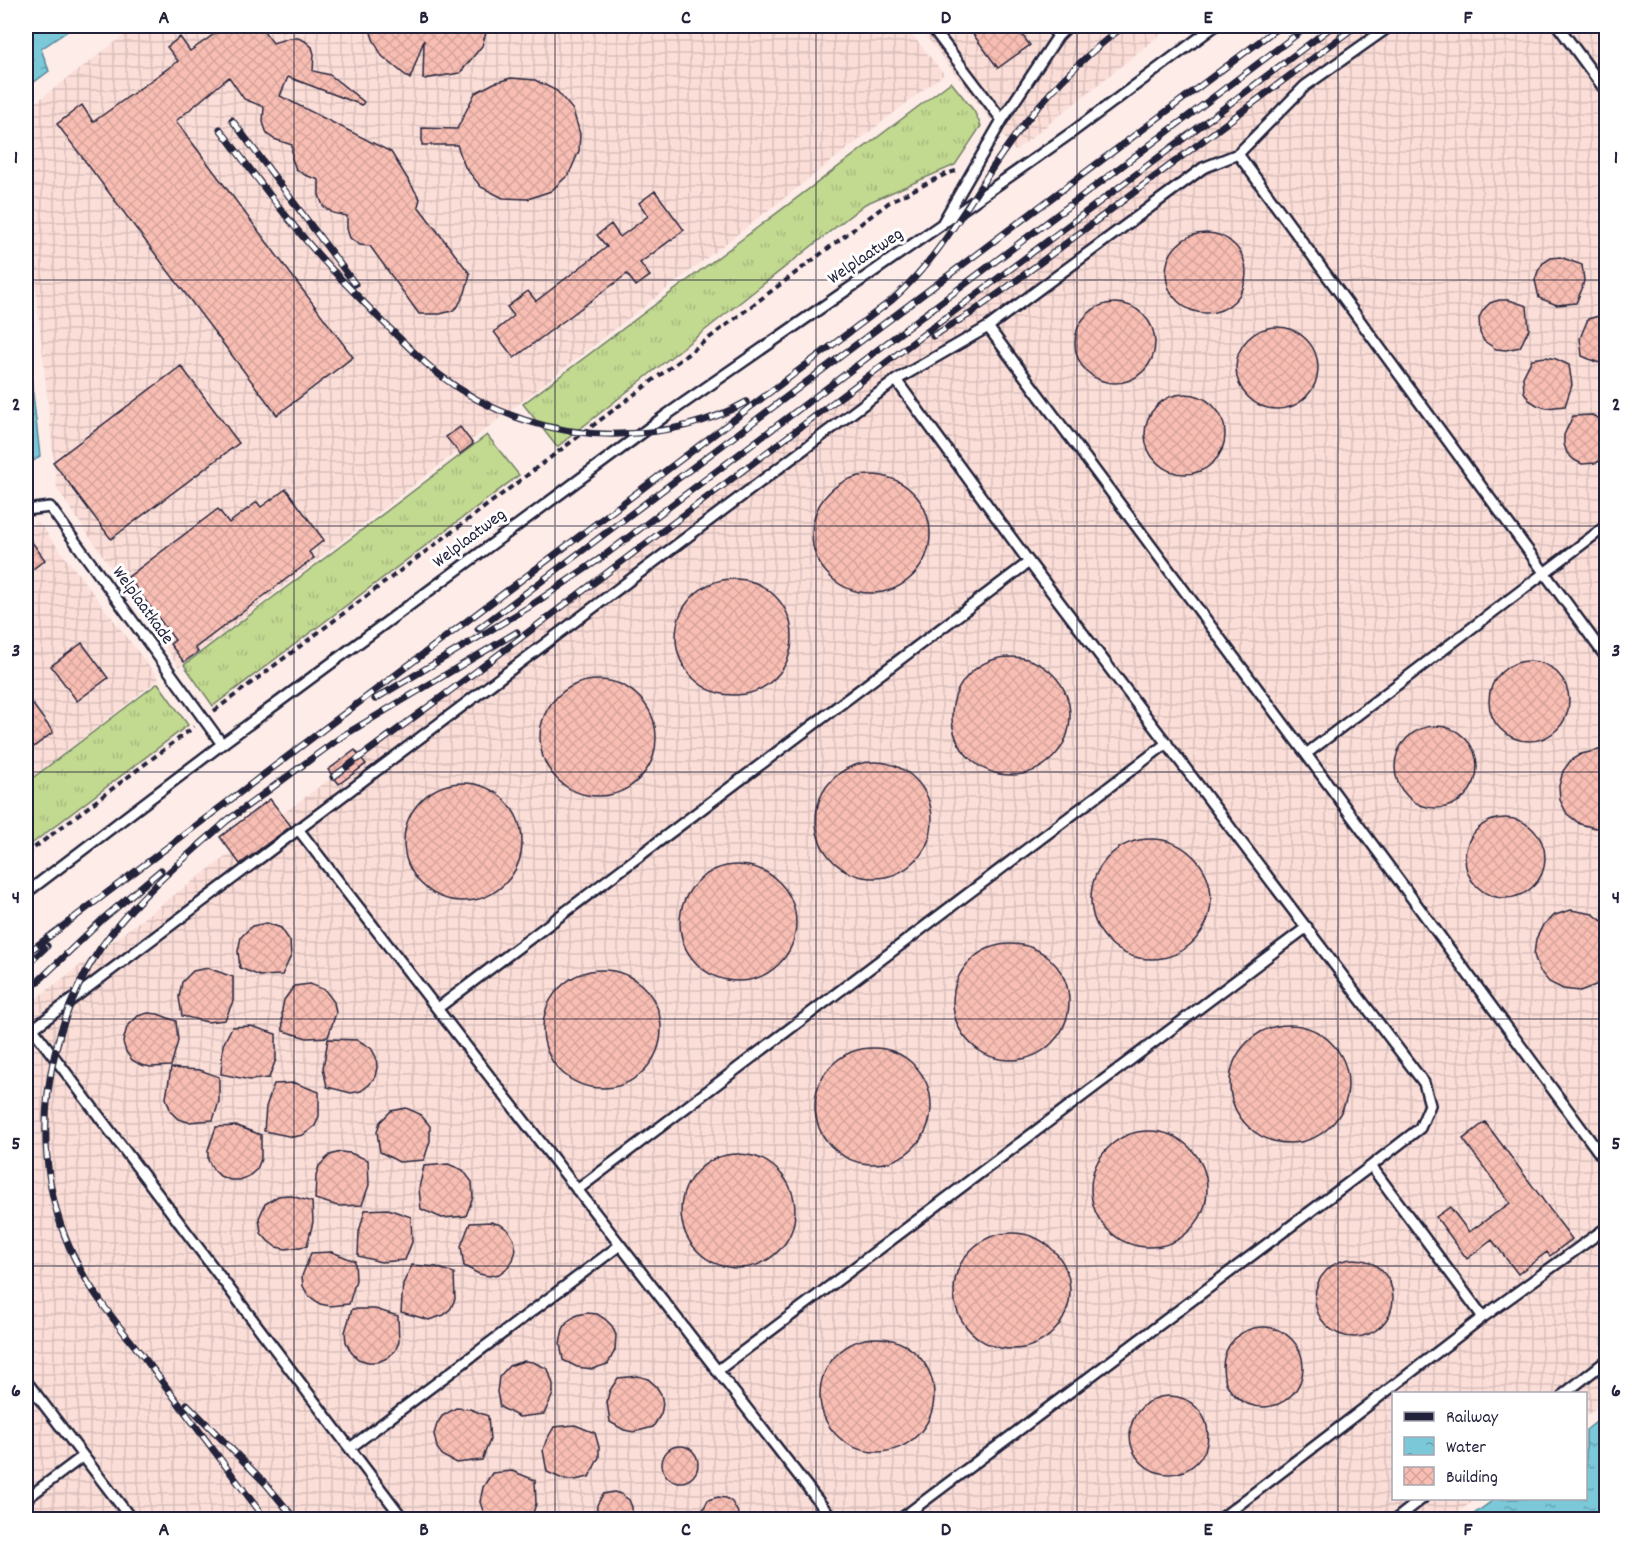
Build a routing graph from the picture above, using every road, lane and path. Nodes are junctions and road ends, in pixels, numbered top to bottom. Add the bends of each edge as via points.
1 (932, 26) edge
2 (1050, 26) edge
3 (1068, 26) edge
4 (1215, 26) edge
5 (1390, 26) edge
6 (1558, 26) edge
7 (1058, 36) junction
8 (1606, 91) edge
9 (1002, 120) junction
10 (1238, 154) junction
11 (975, 168) junction
12 (942, 224) junction
13 (988, 327) junction
14 (896, 380) junction
15 (26, 510) edge
16 (1606, 526) edge
17 (1029, 562) junction
18 (1544, 573) junction
19 (1606, 657) edge
20 (204, 719) junction
21 (1167, 743) junction
22 (222, 744) junction
23 (1306, 754) junction
24 (298, 829) junction
25 (26, 854) edge
26 (26, 893) edge
27 (1307, 927) junction
28 (438, 1008) junction
29 (29, 1031) edge
30 (1606, 1162) edge
31 (1371, 1166) junction
32 (577, 1190) junction
33 (1606, 1228) edge
34 (620, 1245) junction
35 (1484, 1317) junction
36 (1606, 1361) edge
37 (717, 1371) junction
38 (26, 1381) edge
39 (1567, 1392) edge
40 (350, 1448) junction
41 (78, 1461) dead end
42 (26, 1499) edge
43 (1420, 1500) edge
44 (132, 1520) edge
45 (404, 1520) edge
46 (833, 1520) edge
47 (899, 1520) edge
48 (1219, 1520) edge
49 (1395, 1520) edge

1 - 9 lane
2 - 7 lane
3 - 7 lane, Welplaatweg
4 - 12 lane, Welplaatweg
5 - 10 lane via 1305,86
6 - 8 lane
7 - 9 lane, Welplaatweg
9 - 11 lane, Welplaatweg
10 - 13 lane via 1203,168
10 - 18 lane
11 - 12 lane, Welplaatweg
11 - 20 path via 946,174 891,201
12 - 22 lane, Welplaatweg via 665,416
13 - 14 lane
13 - 23 lane
14 - 17 lane
14 - 24 lane
15 - 20 lane, Welplaatkade via 50,507
16 - 18 lane
17 - 21 lane
17 - 28 lane
18 - 19 lane
18 - 23 lane
20 - 22 lane, Welplaatkade
20 - 25 path
21 - 27 lane
21 - 32 lane
22 - 26 lane, Welplaatweg
23 - 30 lane
24 - 28 lane
24 - 29 lane
27 - 31 lane via 1424,1083 1430,1105 1420,1128
27 - 37 lane
28 - 32 lane
29 - 40 lane
31 - 35 lane
31 - 47 lane
32 - 34 lane
33 - 35 lane
34 - 37 lane
34 - 40 lane
35 - 48 lane
36 - 39 lane
37 - 46 lane
38 - 44 lane
40 - 45 lane
41 - 42 lane
43 - 49 lane

